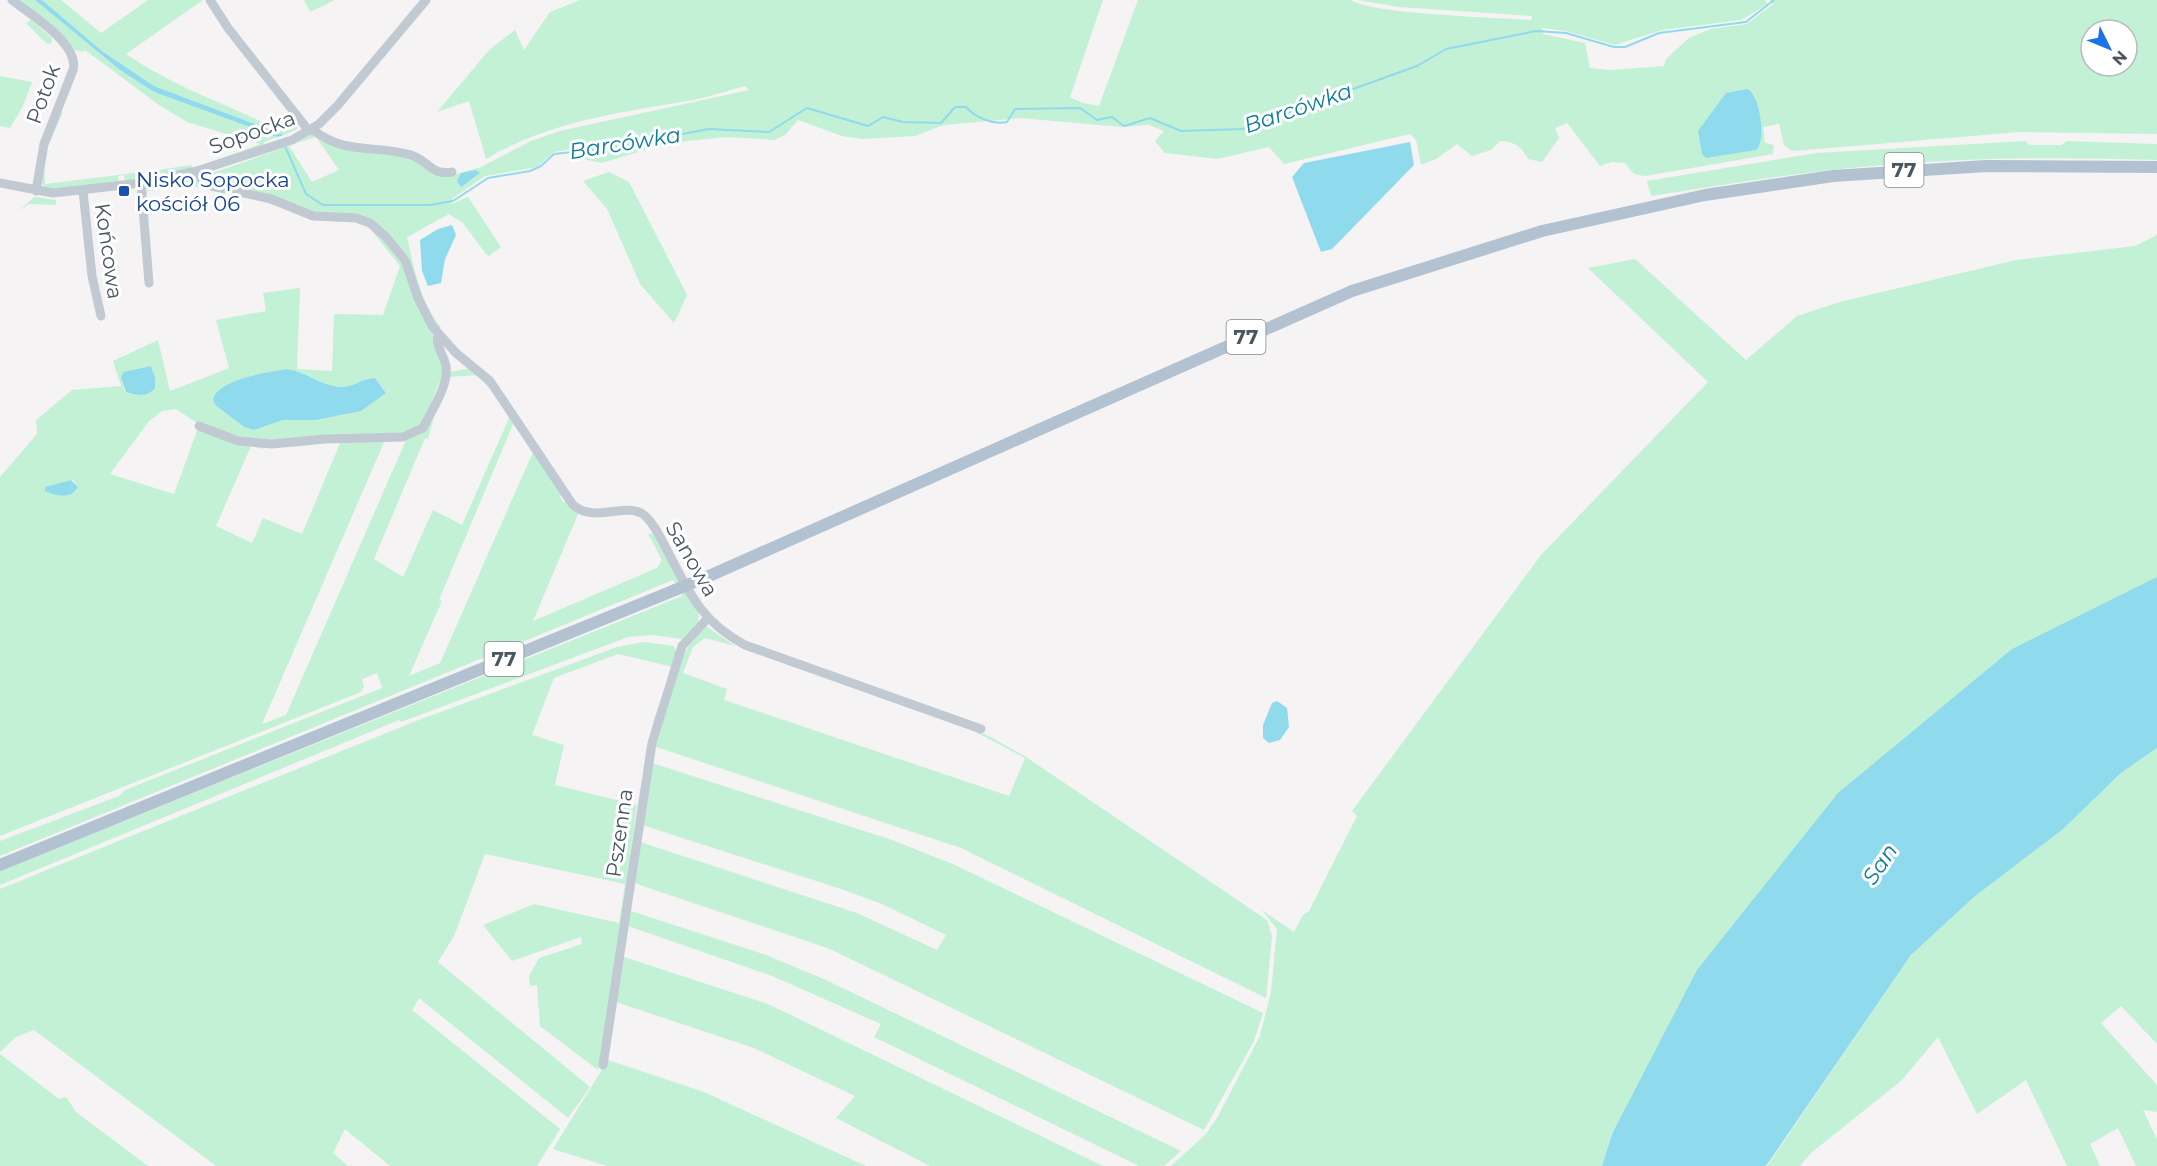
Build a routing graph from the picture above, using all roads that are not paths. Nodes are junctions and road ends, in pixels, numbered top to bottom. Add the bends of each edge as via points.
1 (12, 0) edge
2 (210, 0) edge
3 (426, 0) edge
4 (310, 130) junction
5 (2157, 167) edge
6 (196, 171) junction
7 (452, 172) dead end
8 (0, 183) edge
9 (141, 183) junction
10 (36, 191) junction
11 (83, 191) junction
12 (149, 283) dead end
13 (101, 316) dead end
14 (438, 335) junction
15 (200, 426) dead end
16 (707, 619) junction
17 (981, 729) dead end
18 (0, 865) edge
19 (603, 1065) dead end

1 - 10 street, Potok via 67,46 74,60 44,144
2 - 4 street
3 - 4 street, Sopocka via 338,105
4 - 6 street, Sopocka via 292,140
4 - 7 street via 338,145 413,155 433,171
5 - 18 main road, 77, bridge via 1986,166 1833,176 1695,196 1532,234 1352,291 709,576
6 - 9 street, Sopocka
6 - 14 street, Sanowa via 204,183 212,186 271,199 313,216 356,218 370,223 405,260 425,315
8 - 10 street, Sopocka
9 - 11 street, Sopocka
9 - 12 street
10 - 11 street, Sopocka
11 - 13 street, Końcowa via 92,276
14 - 15 street, Sanowa via 445,380 423,428 415,433 403,437 272,444 238,441
14 - 16 street, Sanowa via 490,381 573,505 594,514 633,510 646,517
16 - 17 street, Sanowa via 745,645
16 - 19 street, Pszenna via 682,646 652,743

